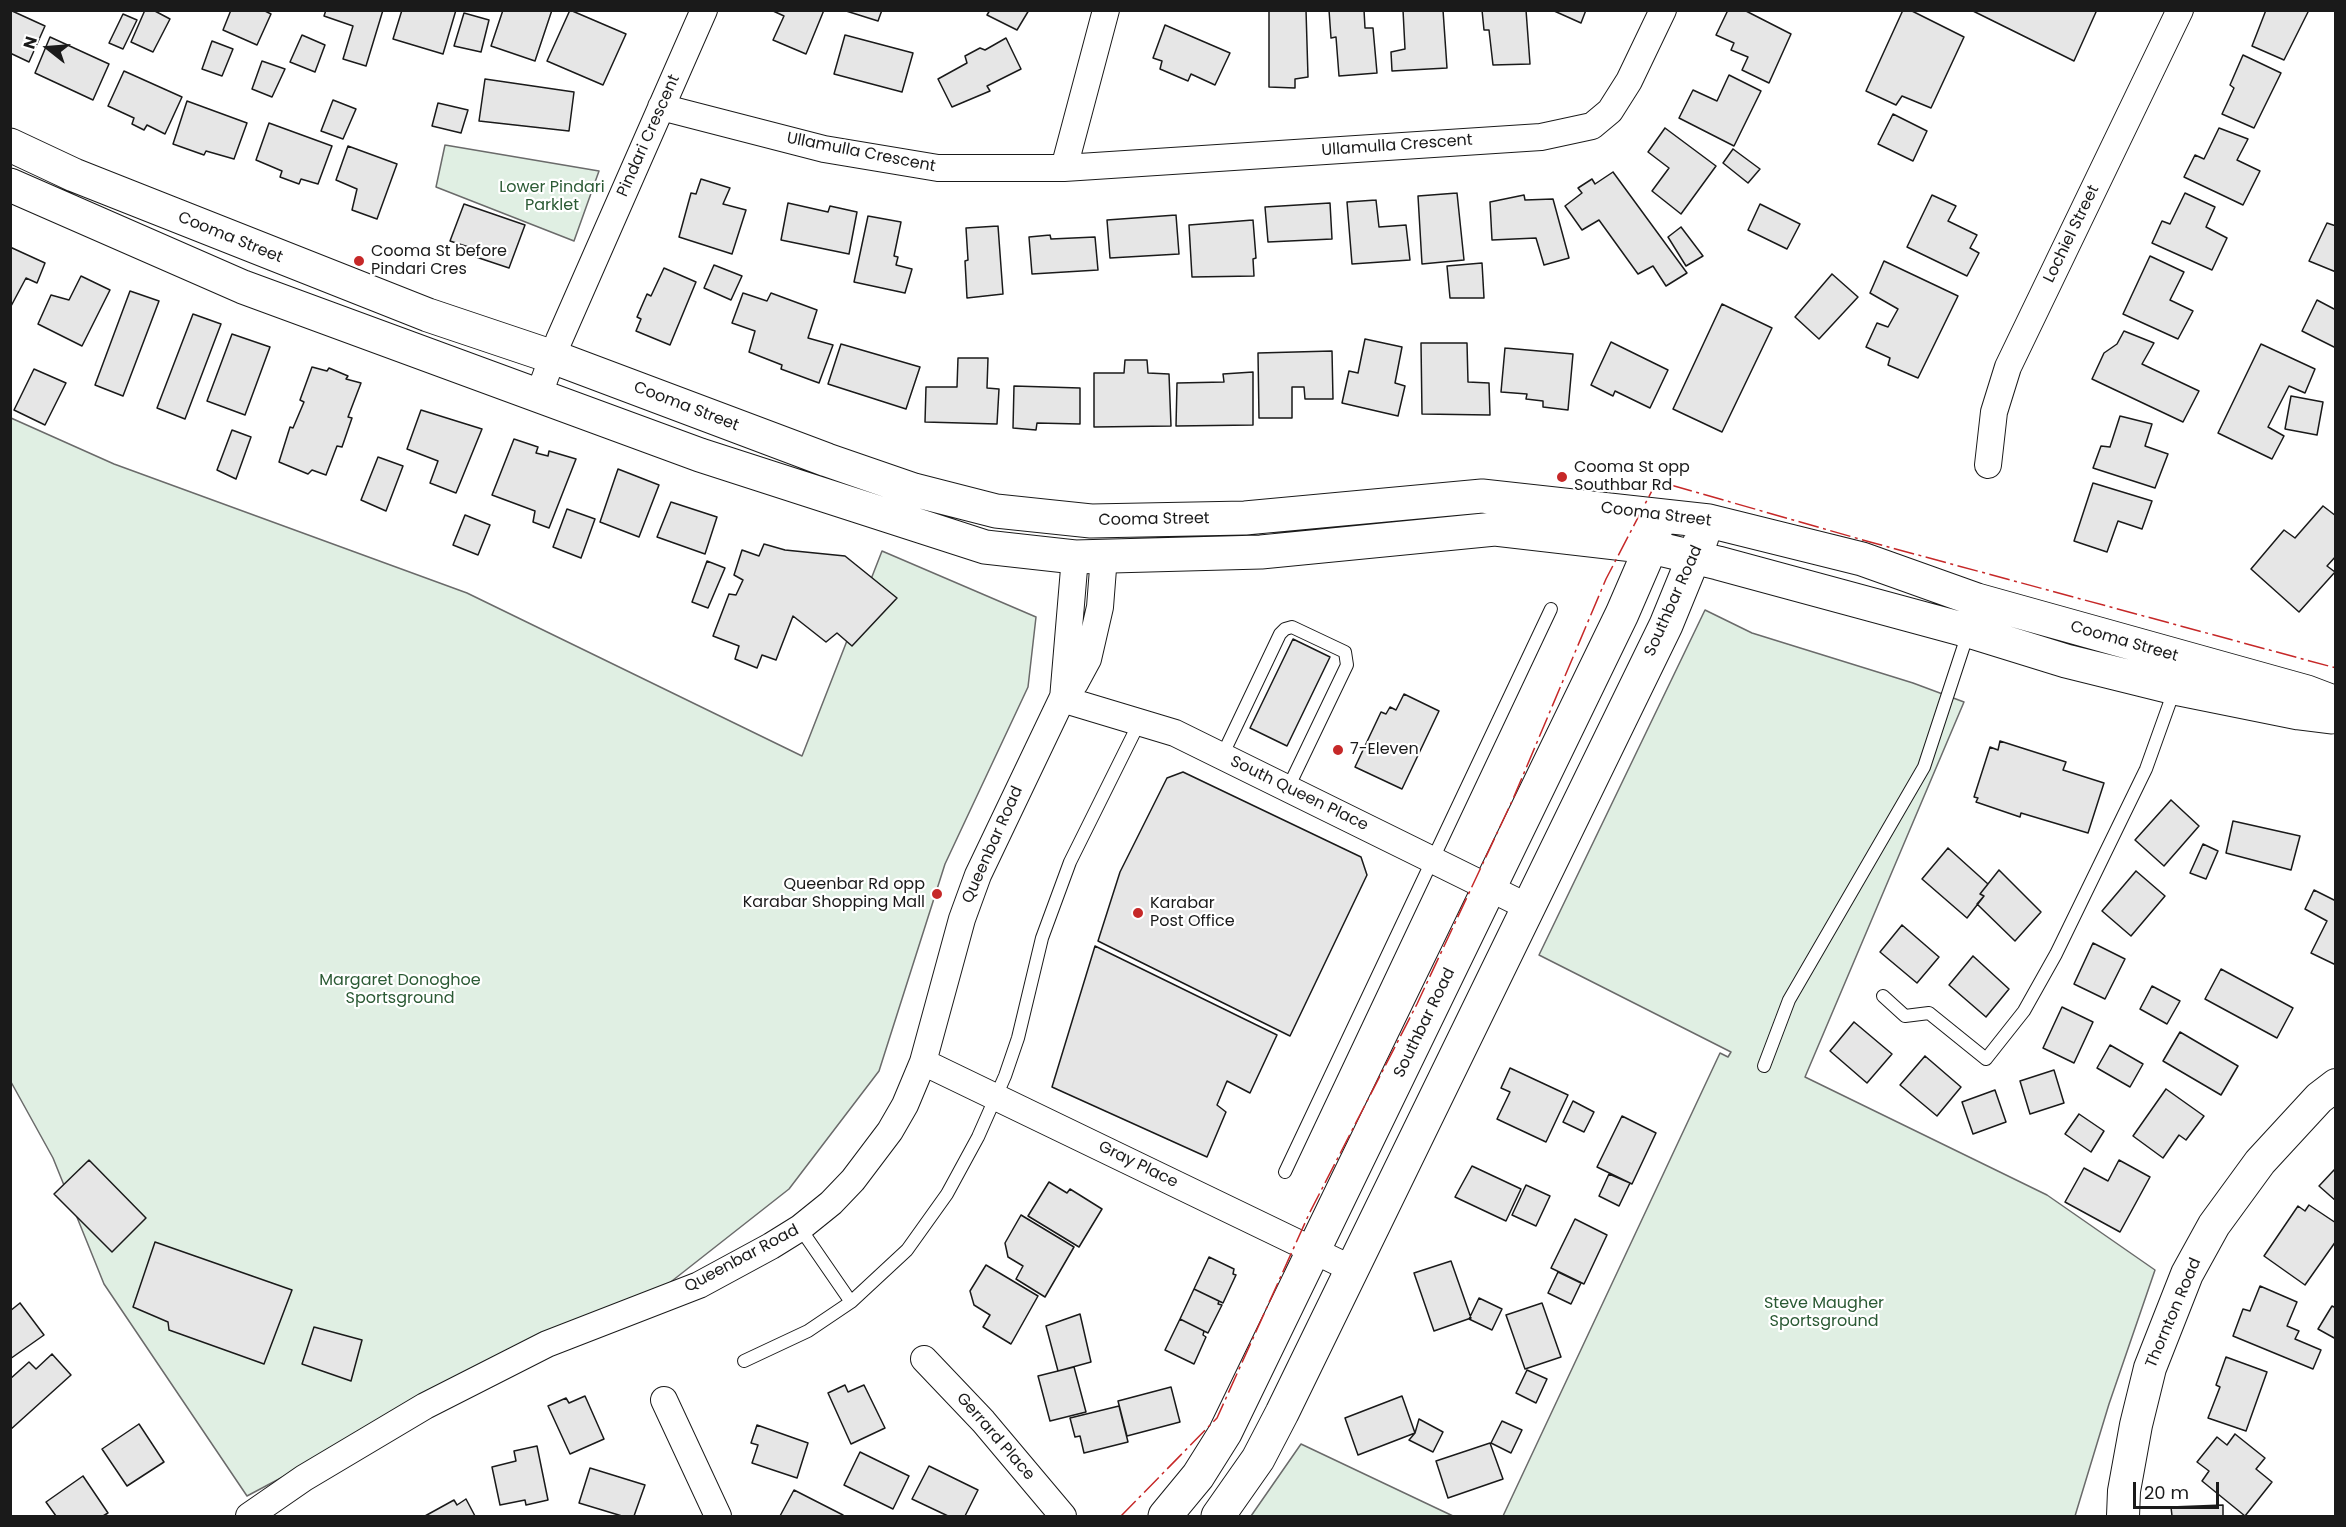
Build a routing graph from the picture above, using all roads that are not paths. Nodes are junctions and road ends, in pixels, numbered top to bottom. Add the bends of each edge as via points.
1 (704, 10) edge
2 (1106, 10) edge
3 (1664, 10) edge
4 (2180, 10) edge
5 (661, 107) junction
6 (10, 145) edge
7 (1064, 168) junction
8 (10, 185) edge
9 (553, 357) junction
10 (539, 394) junction
11 (1988, 465) dead end
12 (1659, 515) junction
13 (1091, 521) junction
14 (1709, 521) junction
15 (1651, 547) junction
16 (1089, 556) junction
17 (1694, 558) junction
18 (1977, 600) junction
19 (1551, 609) dead end
20 (1969, 631) junction
21 (2179, 674) junction
22 (1062, 699) junction
23 (2336, 703) edge
24 (2336, 718) edge
25 (1140, 720) junction
26 (1222, 756) junction
27 (1288, 788) junction
28 (1434, 860) junction
29 (1490, 889) junction
30 (1528, 907) junction
31 (1883, 996) dead end
32 (923, 1062) junction
33 (1764, 1066) dead end
34 (2336, 1085) edge
35 (997, 1098) junction
36 (1284, 1172) dead end
37 (800, 1228) junction
38 (1316, 1251) junction
39 (1352, 1269) junction
40 (851, 1302) junction
41 (924, 1359) dead end
42 (744, 1361) dead end
43 (664, 1400) dead end
44 (249, 1516) edge
45 (718, 1516) edge
46 (1064, 1516) edge
47 (1165, 1516) edge
48 (1218, 1516) edge
49 (2123, 1516) edge

1 - 5 street, Pindari Crescent
2 - 7 street
3 - 7 street, Ullamulla Crescent via 1629,81 1610,111 1592,126 1541,137
4 - 11 street, Lochiel Street via 2008,367 1994,412
5 - 7 street, Ullamulla Crescent via 824,149 938,168
5 - 9 street, Pindari Crescent
6 - 9 main road, Cooma Street via 279,258
8 - 10 main road, Cooma Street via 243,287
9 - 10 street, Pindari Crescent
9 - 13 main road, Cooma Street via 914,489 996,511
10 - 16 main road, Cooma Street via 700,455 985,547
12 - 13 main road, Cooma Street via 1482,496 1245,518
12 - 14 main road, Cooma Street
12 - 15 main road, Southbar Road
13 - 16 main road
14 - 17 main road, Southbar Road
14 - 18 main road, Cooma Street via 1862,559
15 - 16 main road, Cooma Street via 1496,528 1261,552
15 - 17 main road, Cooma Street
15 - 29 main road, Southbar Road
16 - 22 street, Queenbar Road
17 - 20 main road, Cooma Street
17 - 30 main road, Southbar Road via 1666,625
18 - 20 main road
18 - 21 main road, Cooma Street
19 - 28 lane
20 - 21 main road, Cooma Street via 2066,661
20 - 33 lane via 1924,767 1789,1000
21 - 23 main road, Cooma Street via 2307,692
21 - 24 main road, Cooma Street via 2299,713
21 - 31 lane via 2146,769 2056,954 2024,1011 1986,1059 1929,1013 1905,1016
22 - 25 street, South Queen Place
22 - 32 street, Queenbar Road via 978,875
25 - 26 street, South Queen Place
25 - 35 lane via 1070,862 1042,938 1018,1038
26 - 27 street, South Queen Place
26 - 27 lane via 1285,628 1292,627 1345,652 1347,665
27 - 28 street, South Queen Place
28 - 29 street, South Queen Place
28 - 36 lane
29 - 30 street, South Queen Place
29 - 38 main road, Southbar Road
30 - 39 main road, Southbar Road
32 - 35 street, Gray Place
32 - 37 street, Queenbar Road via 905,1105 872,1156 831,1203
34 - 49 street, Thornton Road via 2260,1162 2214,1225 2187,1274 2150,1368 2136,1425
35 - 38 street, Gray Place
35 - 40 lane via 963,1166 921,1233
37 - 40 lane
37 - 44 street, Queenbar Road via 699,1285 547,1344 425,1406 314,1471
38 - 39 street, Gray Place
38 - 47 main road, Southbar Road via 1225,1433 1198,1476
39 - 48 main road, Southbar Road via 1263,1450
40 - 42 lane via 808,1331
41 - 46 street, Gerrard Place
43 - 45 street

